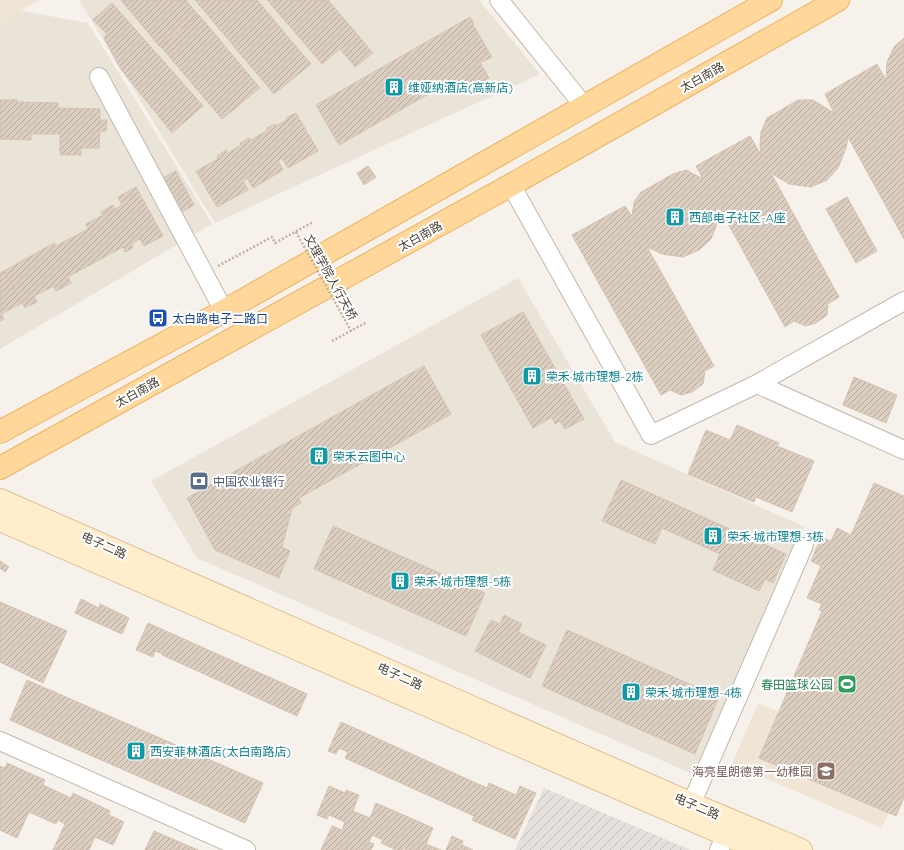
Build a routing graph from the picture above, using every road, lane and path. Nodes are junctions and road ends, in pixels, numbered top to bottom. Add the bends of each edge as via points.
1 (499, 0) edge
2 (771, 0) edge
3 (838, 0) edge
4 (99, 77) dead end
5 (584, 106) junction
6 (511, 185) junction
7 (313, 222) dead end
8 (296, 232) junction
9 (204, 274) junction
10 (904, 302) edge
11 (224, 311) junction
12 (367, 322) dead end
13 (351, 331) junction
14 (332, 341) dead end
15 (757, 384) junction
16 (0, 432) edge
17 (904, 450) edge
18 (0, 468) edge
19 (0, 500) edge
20 (0, 520) edge
21 (804, 545) dead end
22 (0, 741) edge
23 (688, 811) junction
24 (722, 843) edge
25 (246, 850) edge
26 (761, 850) edge
27 (801, 850) edge

1 - 5 street
2 - 5 main road
3 - 6 main road, 太白南路
4 - 9 street
5 - 11 main road
6 - 15 street via 651,435
6 - 18 main road, 太白南路
7 - 8 path
8 - 9 path via 276,243 272,237
8 - 13 path, 文理学院人行天桥, bridge
9 - 11 street
10 - 15 street
11 - 16 main road
12 - 13 path
13 - 14 path
15 - 17 street
19 - 23 main road, 电子二路
20 - 23 main road, 电子二路
21 - 23 street
22 - 25 street
23 - 24 main road, 电子二路
23 - 27 main road, 电子二路
24 - 26 main road, 电子二路

